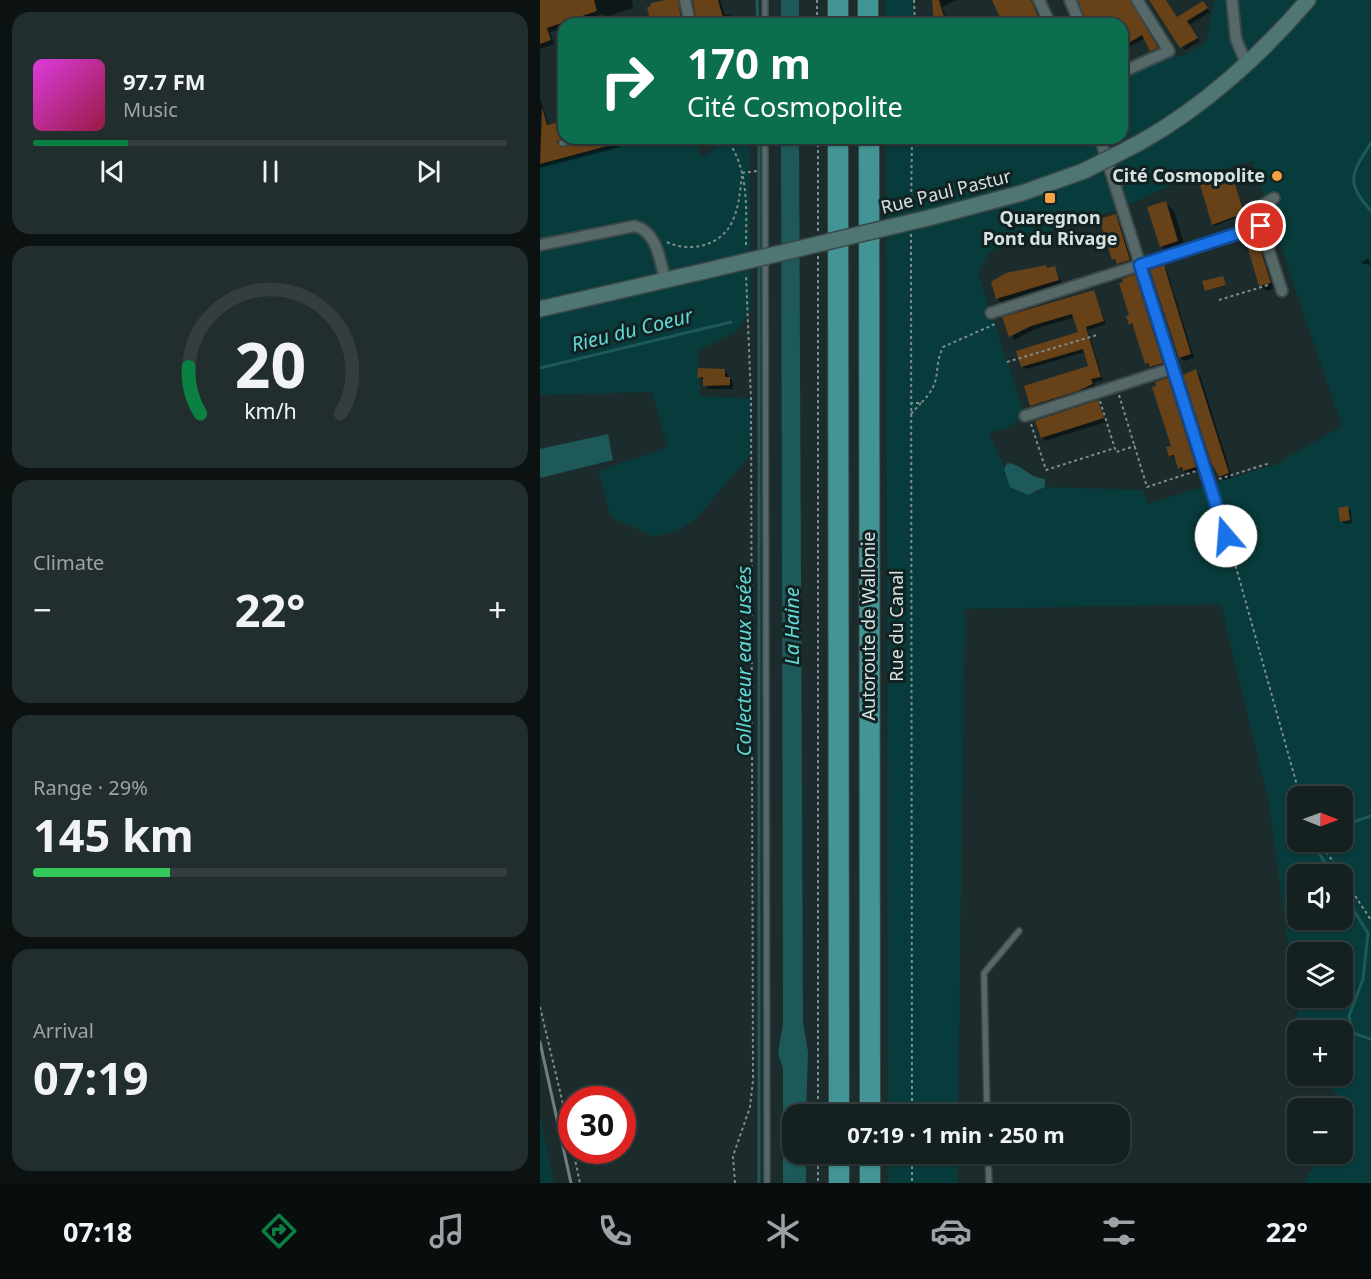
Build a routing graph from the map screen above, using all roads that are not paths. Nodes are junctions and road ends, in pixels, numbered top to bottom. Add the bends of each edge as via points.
1 (685, 0) edge
2 (765, 0) edge
3 (838, 0) edge
4 (868, 0) edge
5 (1040, 0) edge
6 (1070, 0) edge
7 (1137, 0) edge
8 (1232, 0) edge
9 (1308, 0) edge
10 (689, 18) edge
11 (765, 18) edge
12 (838, 18) edge
13 (868, 18) edge
14 (1048, 18) edge
15 (1078, 18) edge
16 (1246, 63) junction
17 (1128, 69) edge
18 (765, 144) edge
19 (838, 144) edge
20 (868, 144) edge
21 (1102, 144) edge
22 (1274, 198) dead end
23 (1261, 226) junction
24 (540, 245) edge
25 (1140, 265) junction
26 (665, 279) junction
27 (1280, 286) road end
28 (540, 309) edge
29 (992, 313) dead end
30 (1173, 368) junction
31 (1027, 416) road end
32 (1226, 536) junction
33 (1019, 931) dead end
34 (839, 1104) edge
35 (870, 1104) edge
36 (987, 1104) edge
37 (839, 1164) edge
38 (870, 1164) edge
39 (988, 1164) edge
40 (767, 1183) edge
41 (839, 1183) edge
42 (870, 1183) edge
43 (989, 1183) edge

1 - 10 street
2 - 11 lane
3 - 12 highway
4 - 13 highway
5 - 14 street
6 - 15 street
7 - 17 street via 1169,51
8 - 16 street via 1236,39
9 - 16 main road, Rue Paul Pastur
16 - 26 main road, Rue Paul Pastur, bridge via 1195,106 1139,143 1084,171 1022,193 932,217
18 - 40 lane
19 - 34 highway, Autoroute de Wallonie
20 - 35 highway, Autoroute de Wallonie
21 - 25 street
22 - 23 street via 1261,206
23 - 25 street
23 - 27 street
24 - 26 street via 635,226 653,241
25 - 29 street
25 - 30 street
26 - 28 main road, Rue Paul Pastur
30 - 31 street
30 - 32 street
32 - 32 street via 1234,537 1242,546 1234,560 1226,561 1217,552 1219,540
33 - 36 lane via 984,973
37 - 41 highway
38 - 42 highway
39 - 43 lane

